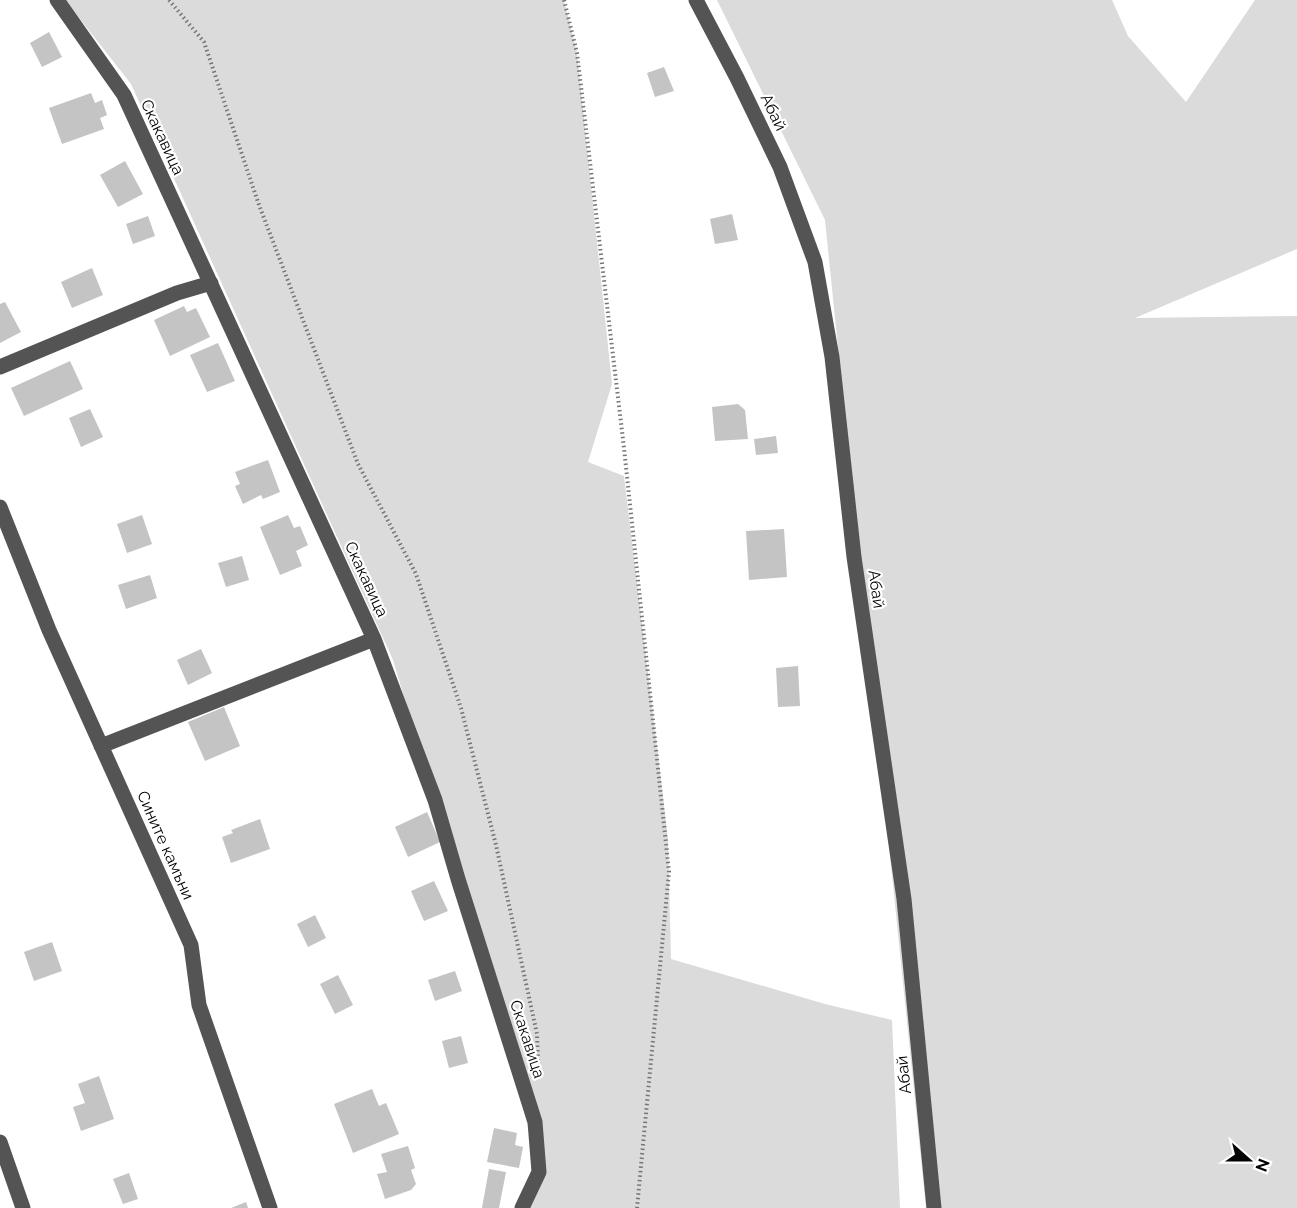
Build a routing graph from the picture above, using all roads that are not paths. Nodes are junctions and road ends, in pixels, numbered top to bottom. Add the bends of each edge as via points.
1 (57, 0) edge
2 (696, 0) edge
3 (211, 283) junction
4 (0, 367) edge
5 (0, 507) edge
6 (374, 639) junction
7 (101, 746) junction
8 (0, 1142) edge
9 (23, 1208) edge
10 (270, 1208) edge
11 (522, 1208) edge
12 (934, 1208) edge

1 - 3 street, Скакавица via 124,95
2 - 12 street, Абай via 780,167 814,262 832,357 854,557 904,899
3 - 4 street via 177,293
3 - 6 street, Скакавица
5 - 7 street, Сините камъни
6 - 7 street
6 - 11 street, Скакавица via 435,800 535,1122 539,1172
7 - 10 street, Сините камъни via 191,945 199,1005
8 - 9 street

